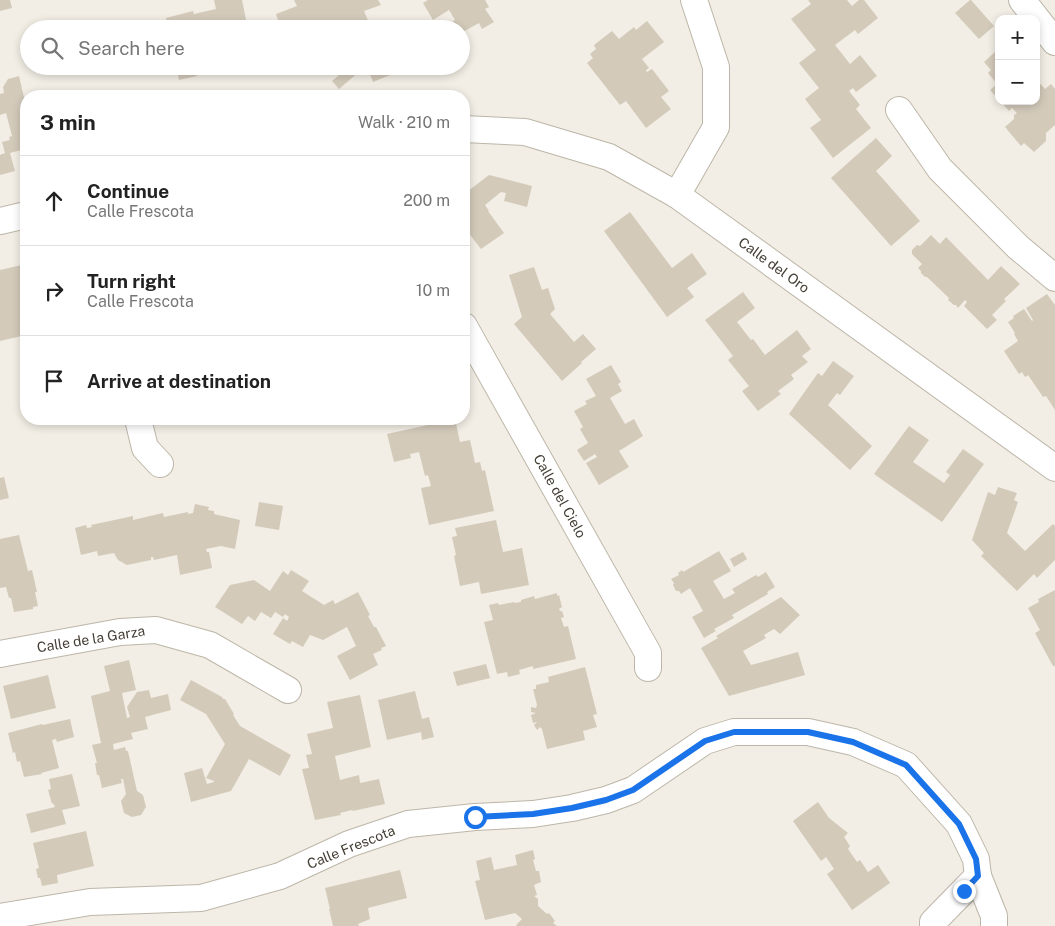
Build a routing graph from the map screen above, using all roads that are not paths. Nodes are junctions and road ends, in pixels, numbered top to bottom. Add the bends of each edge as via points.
1 (694, 0) edge
2 (1022, 0) edge
3 (1055, 42) edge
4 (899, 110) dead end
5 (470, 129) edge
6 (677, 195) junction
7 (20, 216) edge
8 (0, 221) edge
9 (1055, 278) edge
10 (470, 337) edge
11 (139, 425) edge
12 (160, 464) dead end
13 (1055, 468) edge
14 (0, 654) edge
15 (648, 668) dead end
16 (288, 690) dead end
17 (978, 876) junction
18 (0, 917) edge
19 (933, 926) edge
20 (994, 926) edge

1 - 6 street via 716,67 716,128
2 - 3 street
4 - 9 street via 940,169 1018,247
5 - 6 street, Calle del Oro via 525,132 609,157
6 - 13 street, Calle del Oro
7 - 8 street
10 - 15 street, Calle del Cielo via 648,653
11 - 12 street via 145,448
14 - 16 street, Calle de la Garza via 120,632 156,630 210,645
17 - 18 street, Calle Frescota via 976,859 959,824 906,765 853,742 808,732 734,732 705,741 633,790 606,800 533,814 408,824 349,844 280,876 201,898 90,902
17 - 19 street via 933,922
17 - 20 street, Calle Frescota via 994,916

